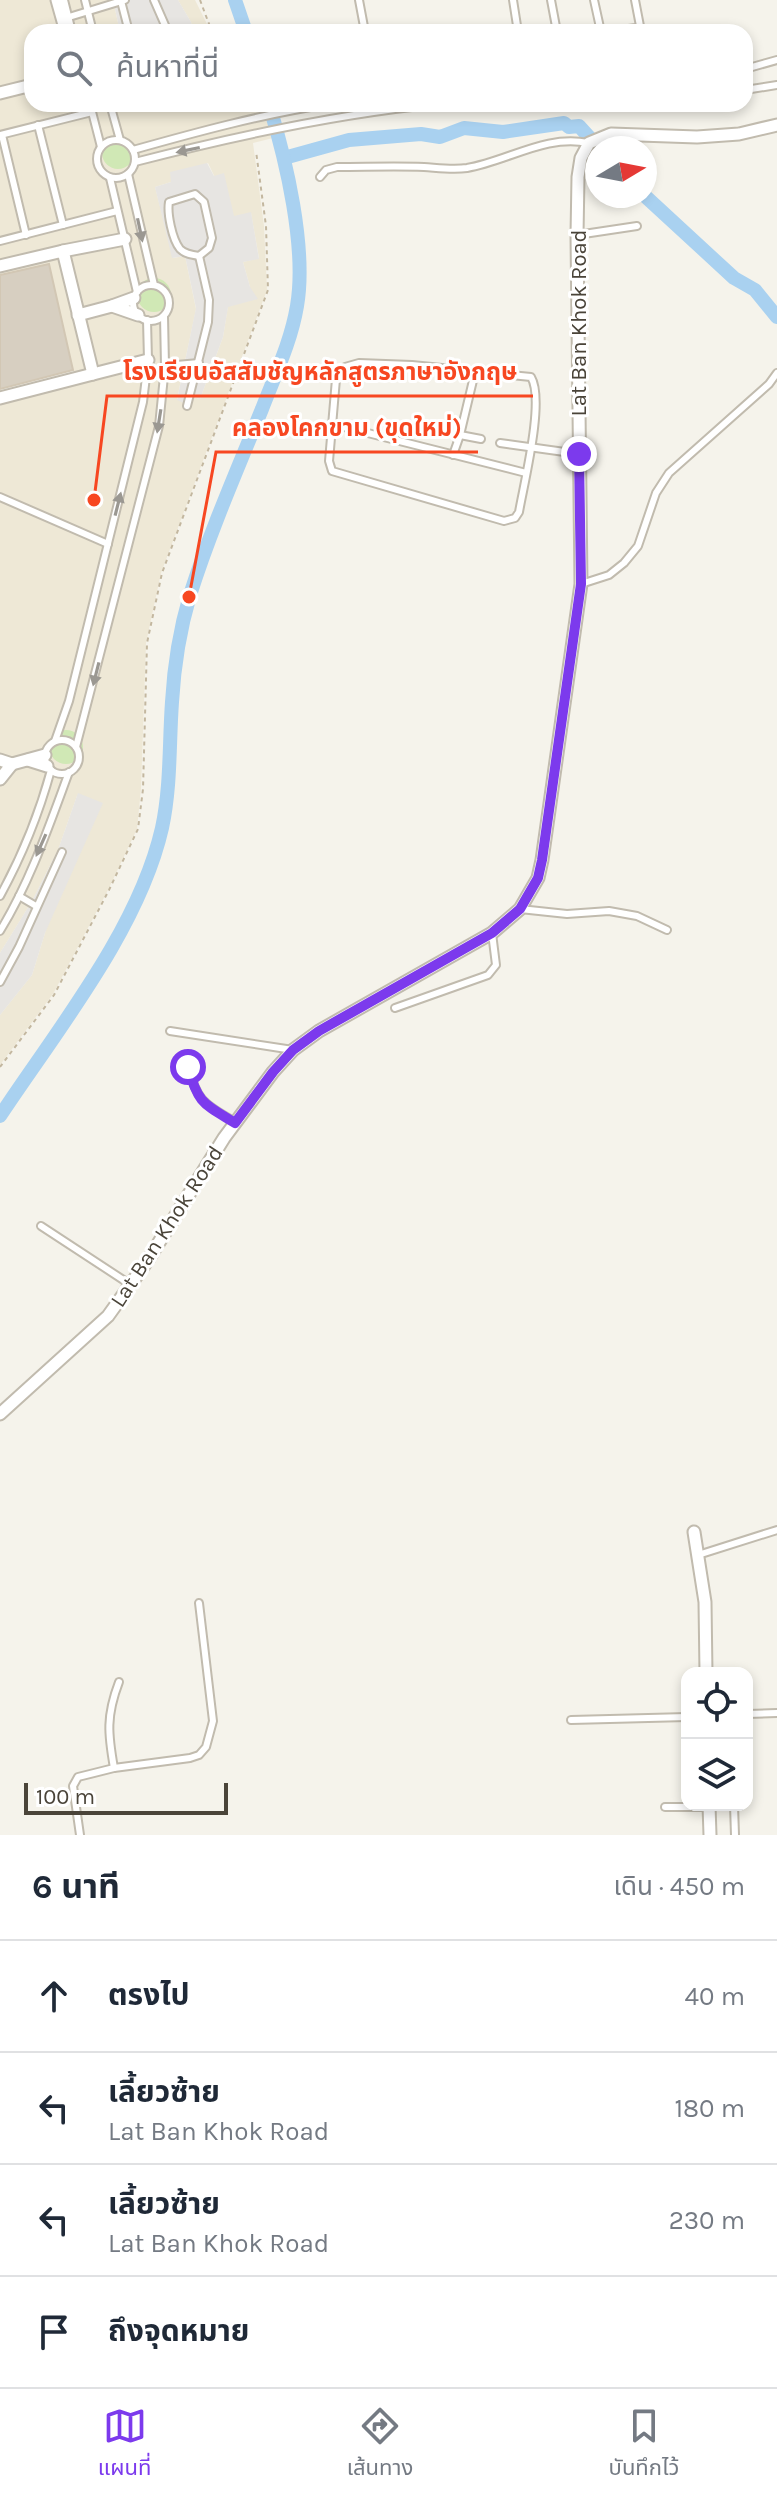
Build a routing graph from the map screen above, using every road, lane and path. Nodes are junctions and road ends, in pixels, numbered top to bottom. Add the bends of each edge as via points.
1 (57, 0) edge
2 (64, 0) edge
3 (85, 0) edge
4 (123, 0) edge
5 (154, 0) edge
6 (200, 0) edge
7 (359, 0) edge
8 (513, 0) edge
9 (551, 0) edge
10 (594, 0) edge
11 (635, 0) edge
12 (88, 11) junction
13 (69, 17) junction
14 (64, 24) edge
15 (70, 24) edge
16 (91, 24) edge
17 (128, 24) edge
18 (164, 24) edge
19 (209, 24) edge
20 (364, 24) edge
21 (517, 24) edge
22 (556, 24) edge
23 (601, 24) edge
24 (640, 24) edge
25 (777, 60) edge
26 (753, 67) edge
27 (777, 85) edge
28 (24, 87) edge
29 (753, 89) edge
30 (0, 93) edge
31 (79, 112) edge
32 (92, 112) edge
33 (112, 112) edge
34 (284, 112) edge
35 (371, 112) edge
36 (38, 125) junction
37 (777, 125) edge
38 (1, 135) edge
39 (606, 136) edge
40 (120, 140) junction
41 (585, 143) edge
42 (101, 147) junction
43 (133, 150) junction
44 (585, 150) edge
45 (256, 151) dead end
46 (135, 162) junction
47 (128, 174) junction
48 (320, 177) dead end
49 (110, 178) junction
50 (117, 211) junction
51 (63, 225) junction
52 (637, 226) dead end
53 (26, 235) junction
54 (577, 235) junction
55 (125, 239) junction
56 (0, 241) edge
57 (63, 251) junction
58 (199, 256) junction
59 (0, 266) edge
60 (154, 285) junction
61 (136, 295) junction
62 (112, 306) junction
63 (78, 315) junction
64 (164, 316) junction
65 (142, 317) junction
66 (148, 360) junction
67 (199, 363) junction
68 (165, 366) junction
69 (475, 372) junction
70 (777, 373) edge
71 (93, 374) junction
72 (0, 398) edge
73 (187, 406) dead end
74 (332, 424) junction
75 (460, 435) junction
76 (481, 439) dead end
77 (500, 443) dead end
78 (530, 449) junction
79 (579, 454) junction
80 (453, 455) junction
81 (526, 473) junction
82 (125, 474) junction
83 (144, 480) junction
84 (0, 497) edge
85 (108, 544) junction
86 (581, 584) junction
87 (55, 741) junction
88 (76, 747) junction
89 (0, 760) edge
90 (12, 764) junction
91 (48, 764) junction
92 (69, 772) junction
93 (0, 779) edge
94 (62, 852) dead end
95 (0, 896) edge
96 (19, 896) junction
97 (36, 906) junction
98 (520, 909) junction
99 (667, 930) dead end
100 (0, 931) edge
101 (492, 933) junction
102 (0, 982) edge
103 (395, 1008) dead end
104 (170, 1031) dead end
105 (293, 1050) junction
106 (0, 1067) edge
107 (188, 1067) dead end
108 (235, 1123) junction
109 (41, 1226) dead end
110 (131, 1285) junction
111 (0, 1414) edge
112 (777, 1530) edge
113 (694, 1532) dead end
114 (698, 1555) junction
115 (199, 1603) dead end
116 (706, 1667) edge
117 (119, 1682) dead end
118 (777, 1713) edge
119 (753, 1714) edge
120 (681, 1717) edge
121 (571, 1720) dead end
122 (114, 1768) junction
123 (665, 1807) dead end
124 (681, 1807) edge
125 (709, 1811) edge
126 (734, 1811) edge
127 (80, 1835) edge
128 (710, 1835) edge
129 (735, 1835) edge

1 - 14 street
2 - 13 lane
3 - 12 lane
4 - 12 lane
4 - 17 lane
5 - 18 lane
6 - 19 path
7 - 20 lane
8 - 21 lane
9 - 22 lane
10 - 23 lane
11 - 24 lane
12 - 13 lane
12 - 16 lane
13 - 15 lane
25 - 26 lane
27 - 29 lane
28 - 30 street
31 - 36 lane
32 - 42 lane
33 - 40 lane
34 - 43 lane
35 -> 46 lane
36 - 38 lane
36 - 51 lane
37 - 39 street via 697,137
38 - 53 lane
40 - 42 lane
40 - 43 lane
41 - 48 lane via 562,140 468,168 337,167
42 - 49 lane via 97,162
43 - 46 lane
44 - 54 street, Lat Ban Khok Road via 578,177
45 - 106 path via 268,290 162,573 147,643 138,829 54,995
46 - 47 lane
47 - 49 lane
47 -> 60 lane
49 - 50 lane
50 - 51 lane
50 - 55 lane
51 - 53 lane
52 - 54 lane
53 - 56 lane
54 - 79 street, Lat Ban Khok Road
55 - 57 street
55 - 61 lane
57 - 59 street
57 - 63 street
58 - 58 lane via 178,246 168,209 172,199 195,194 204,202 212,244
58 - 67 lane via 209,300
60 - 61 lane
60 - 64 lane via 167,294
61 - 62 street
61 - 65 lane via 135,309
62 - 63 street
62 - 65 street
63 - 71 street
64 - 65 lane via 153,321
64 - 68 lane
65 - 66 lane
66 - 71 street
66 - 82 lane
67 - 68 lane
67 - 73 lane
68 -> 83 lane via 159,426
69 - 74 lane via 351,364 336,379
69 - 75 lane
69 - 78 lane via 531,377 537,392
70 - 86 lane via 669,473 656,493 638,546 624,563 609,575
71 - 72 street
74 - 80 lane
74 - 81 lane via 332,471 504,521 519,512
75 - 76 lane
75 - 80 lane
77 - 78 lane
78 - 79 lane
78 - 81 lane
79 - 86 street, Lat Ban Khok Road
80 - 81 lane
82 - 83 lane
85 -> 82 lane
83 -> 88 lane
84 - 85 lane
85 - 87 lane
86 - 98 street, Lat Ban Khok Road via 542,860
87 - 88 lane
87 - 91 lane via 47,749
88 - 92 lane via 79,758
89 - 90 street
90 - 91 street
90 - 93 street
91 - 92 lane via 62,774
91 - 95 lane via 32,827
92 -> 96 lane
94 - 97 lane
96 - 97 lane
96 - 100 lane
97 - 102 lane
98 - 99 lane via 609,911
98 - 101 street, Lat Ban Khok Road
101 - 103 lane via 496,965 488,975
101 - 105 street, Lat Ban Khok Road
104 - 105 lane
105 - 108 street, Lat Ban Khok Road
107 - 108 lane via 201,1100
108 - 110 street, Lat Ban Khok Road
109 - 110 lane
110 - 111 street, Lat Ban Khok Road via 108,1316
112 - 114 lane
113 - 114 street
114 - 116 street
115 - 122 lane via 213,1721 206,1747 190,1758
117 - 122 lane via 108,1720
118 - 119 lane
120 - 121 lane
122 - 127 lane via 78,1777 73,1786
123 - 124 lane
125 - 128 street
126 - 129 lane

